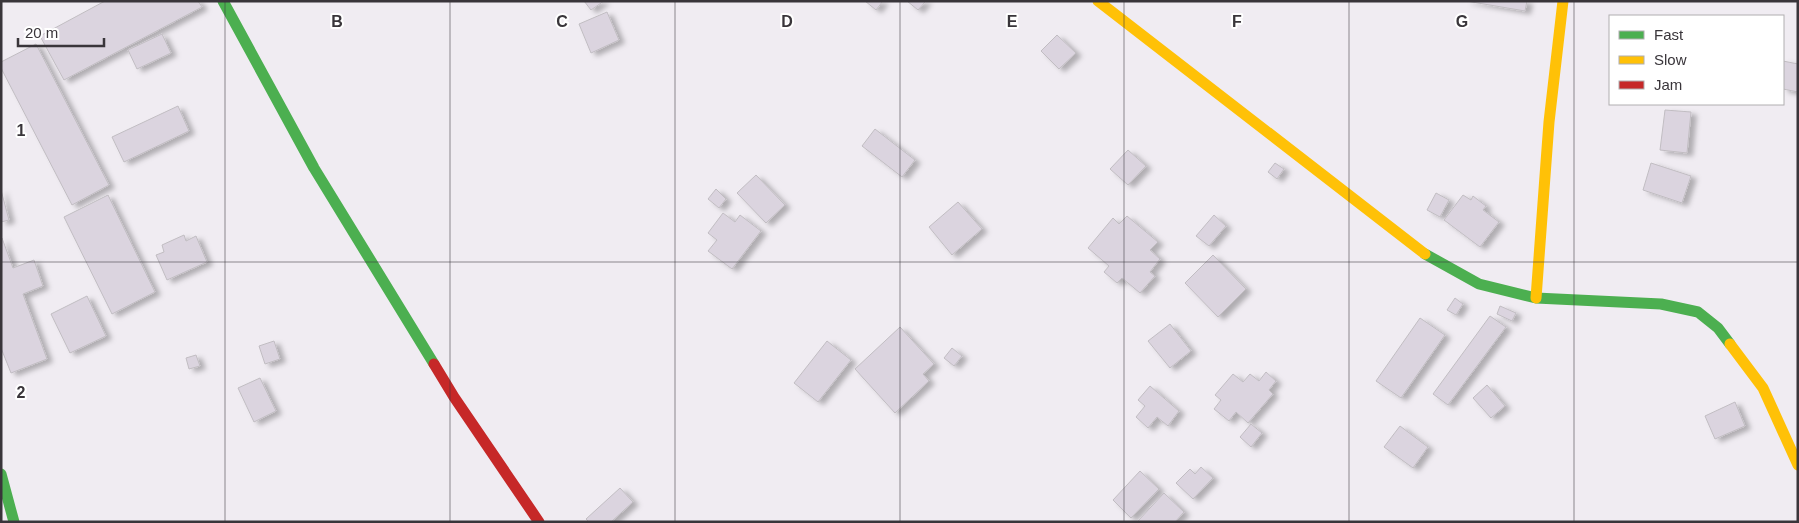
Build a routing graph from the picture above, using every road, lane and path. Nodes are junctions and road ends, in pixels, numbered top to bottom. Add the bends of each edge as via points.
1 (223, 1) edge
2 (1098, 1) edge
3 (1563, 1) edge
4 (1536, 298) junction
5 (1798, 465) edge
6 (1, 474) edge
7 (14, 522) edge
8 (539, 522) edge

1 - 8 street via 319,177 454,397
2 - 4 street via 1426,254 1479,284
3 - 4 street via 1549,122
4 - 5 street via 1661,304 1698,312 1718,328 1763,388
6 - 7 street

